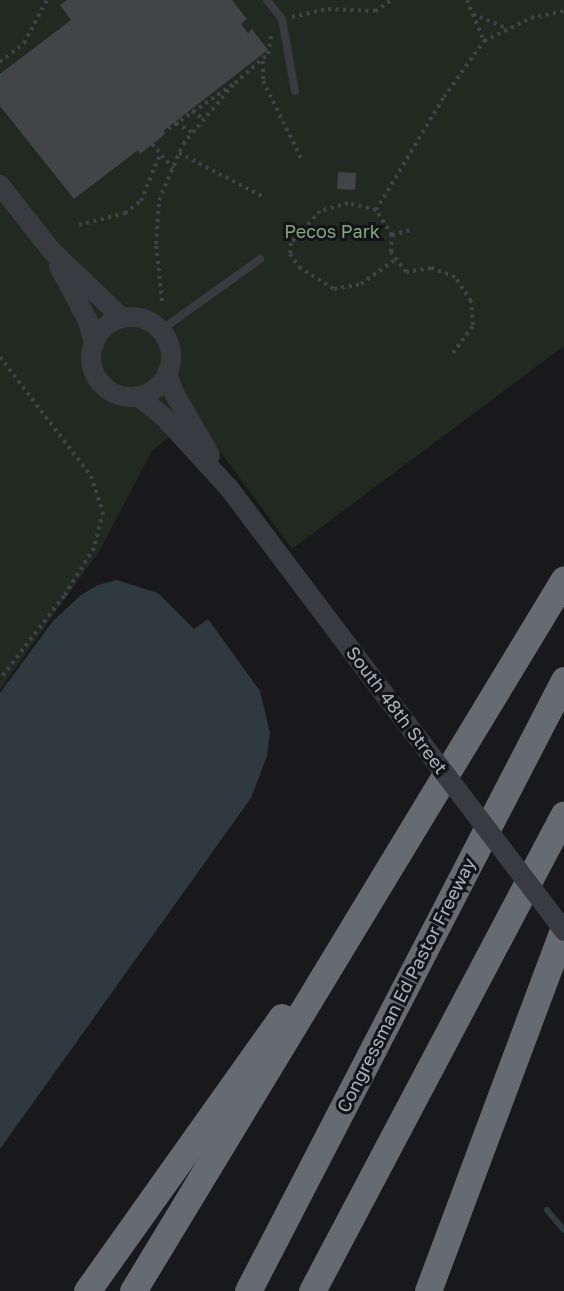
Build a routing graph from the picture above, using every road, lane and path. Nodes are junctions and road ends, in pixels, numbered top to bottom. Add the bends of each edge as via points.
1 (47, 0) edge
2 (267, 0) edge
3 (392, 0) edge
4 (467, 0) edge
5 (564, 11) edge
6 (472, 14) junction
7 (284, 25) junction
8 (508, 29) junction
9 (483, 41) junction
10 (263, 60) junction
11 (0, 62) edge
12 (235, 83) junction
13 (295, 91) dead end
14 (192, 111) junction
15 (204, 119) junction
16 (176, 123) junction
17 (162, 133) dead end
18 (193, 133) junction
19 (152, 144) dead end
20 (179, 153) junction
21 (160, 154) junction
22 (301, 158) dead end
23 (173, 168) junction
24 (0, 185) edge
25 (264, 197) dead end
26 (376, 210) junction
27 (79, 225) dead end
28 (414, 230) dead end
29 (392, 235) junction
30 (51, 250) junction
31 (260, 259) dead end
32 (396, 259) junction
33 (162, 301) dead end
34 (122, 318) junction
35 (161, 330) junction
36 (94, 344) junction
37 (453, 353) dead end
38 (0, 357) edge
39 (167, 373) junction
40 (138, 396) junction
41 (229, 488) junction
42 (564, 579) edge
43 (0, 679) edge
44 (564, 680) edge
45 (564, 814) edge
46 (386, 868) junction
47 (564, 929) edge
48 (87, 1291) edge
49 (133, 1291) edge
50 (248, 1291) edge
51 (312, 1291) edge
52 (428, 1291) edge

1 - 11 path via 24,43
2 - 7 lane
3 - 7 path via 375,11 328,9 295,15
4 - 6 path
5 - 8 path via 531,18
6 - 8 path
6 - 9 path
7 - 10 path via 269,33 270,48
7 - 13 lane
8 - 9 path
9 - 26 path
10 - 12 path
10 - 22 path via 263,81
12 - 14 path
12 - 15 path
14 - 15 path
14 - 16 path
15 - 18 path
16 - 17 path
16 - 18 path
18 - 20 path
19 - 21 path
20 - 23 path
20 - 25 path
21 - 23 path
21 - 27 path via 141,201 125,213
23 - 33 path via 159,200 156,244
24 - 30 street
26 - 29 path
26 - 32 path via 348,203 320,211 291,243 290,254 299,267 334,289 360,284
28 - 29 path
29 - 32 path via 391,252
30 - 34 street
30 - 36 street via 88,321
31 - 35 lane
32 - 37 path via 406,272 431,268 455,277 471,301 473,325
34 - 35 street via 144,320
34 - 36 street via 108,324
35 - 39 street via 170,351
36 - 40 street via 91,360 101,383 113,393
38 - 43 path via 91,476 103,512 94,548 64,596
39 - 40 street via 158,386
39 - 41 street, South 48th Street via 182,408
40 - 41 street, South 48th Street via 163,416
41 - 47 street, South 48th Street, bridge
42 - 46 highway
44 - 50 highway, Congressman Ed Pastor Freeway
45 - 51 highway
46 - 48 highway
46 - 49 highway via 342,950
47 - 52 highway

